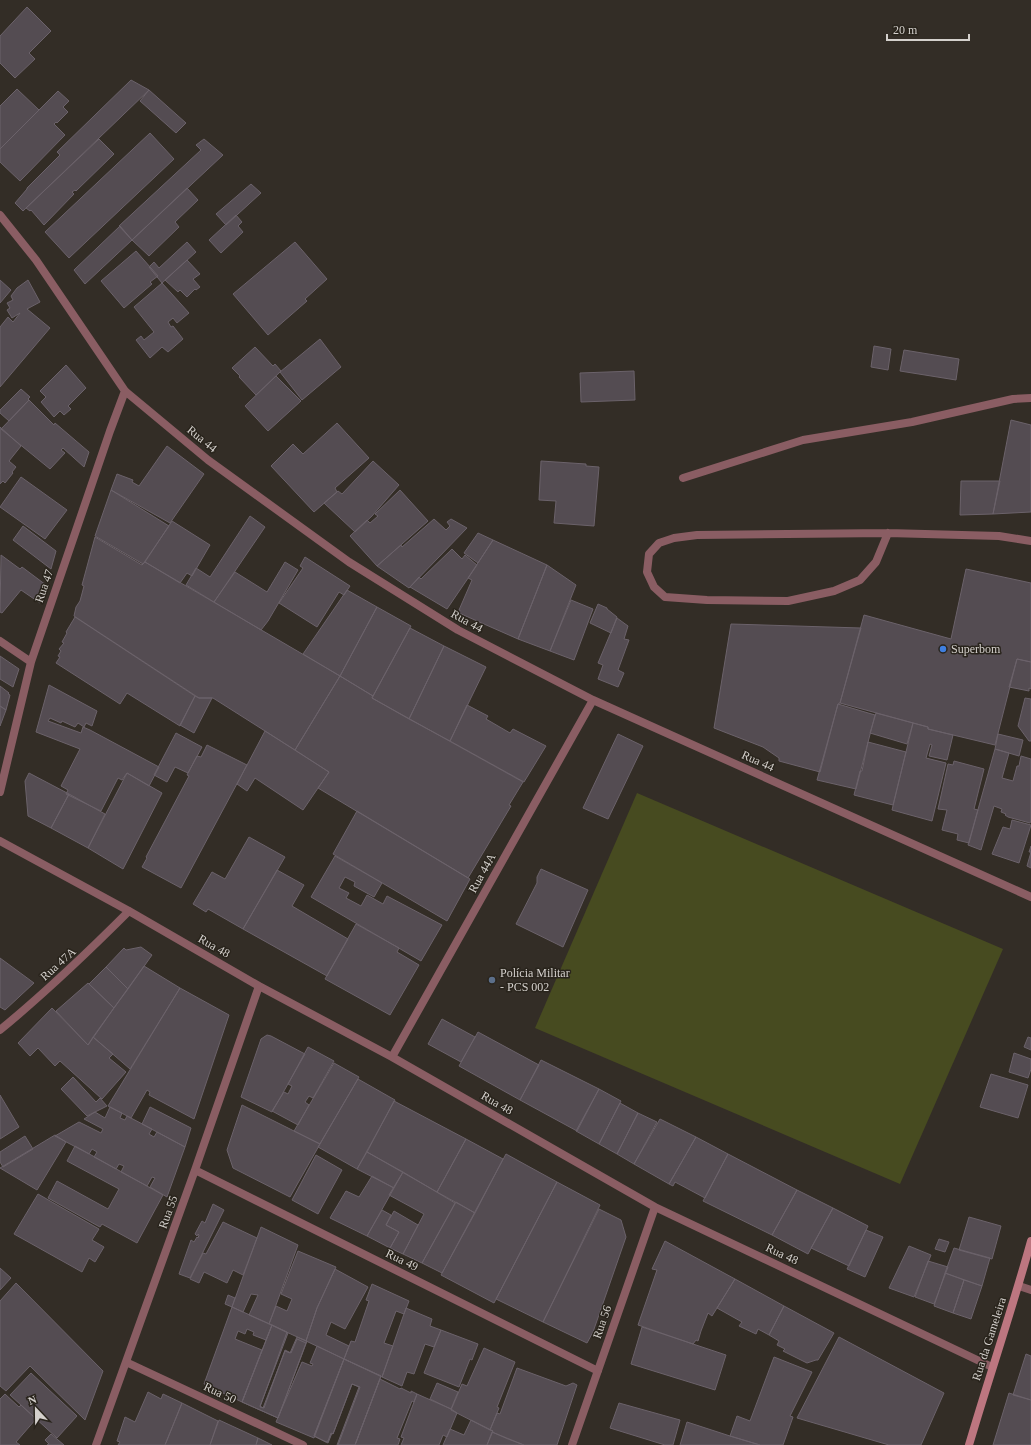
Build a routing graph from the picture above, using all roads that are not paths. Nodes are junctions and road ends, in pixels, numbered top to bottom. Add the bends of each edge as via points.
1 (0, 216) edge
2 (125, 391) junction
3 (1031, 398) edge
4 (683, 478) dead end
5 (888, 533) junction
6 (1031, 541) edge
7 (0, 641) edge
8 (31, 662) junction
9 (593, 700) junction
10 (0, 792) edge
11 (0, 841) edge
12 (1031, 897) edge
13 (129, 912) junction
14 (259, 986) junction
15 (0, 1030) edge
16 (392, 1057) junction
17 (196, 1170) junction
18 (654, 1207) junction
19 (1031, 1241) edge
20 (1018, 1286) junction
21 (1031, 1290) edge
22 (126, 1362) junction
23 (992, 1367) junction
24 (598, 1371) junction
25 (96, 1445) edge
26 (303, 1445) edge
27 (572, 1445) edge
28 (969, 1445) edge

1 - 2 street, Rua 44 via 36,260
2 - 8 street, Rua 47
2 - 9 street, Rua 44 via 208,460 349,562 458,630
3 - 4 street via 1013,399 912,422 803,440
5 - 5 street via 697,535 674,538 658,543 649,554 647,572 654,587 665,597 788,601 834,591 860,580 876,562
5 - 6 street via 999,536
7 - 8 street
8 - 10 street, Rua 47
9 - 12 street, Rua 44
9 - 16 street, Rua 44A
11 - 13 street, Rua 48
13 - 14 street, Rua 48
13 - 15 street, Rua 47A via 83,957
14 - 16 street, Rua 48
14 - 17 street, Rua 55
16 - 18 street, Rua 48
17 - 22 street, Rua 55
17 - 24 street, Rua 49
18 - 23 street, Rua 48
18 - 24 street, Rua 56
19 - 20 street, Rua da Gameleira
20 - 21 street
20 - 23 street, Rua da Gameleira
22 - 25 street, Rua 55
22 - 26 street, Rua 50
23 - 28 street, Rua da Gameleira
24 - 27 street, Rua 56

